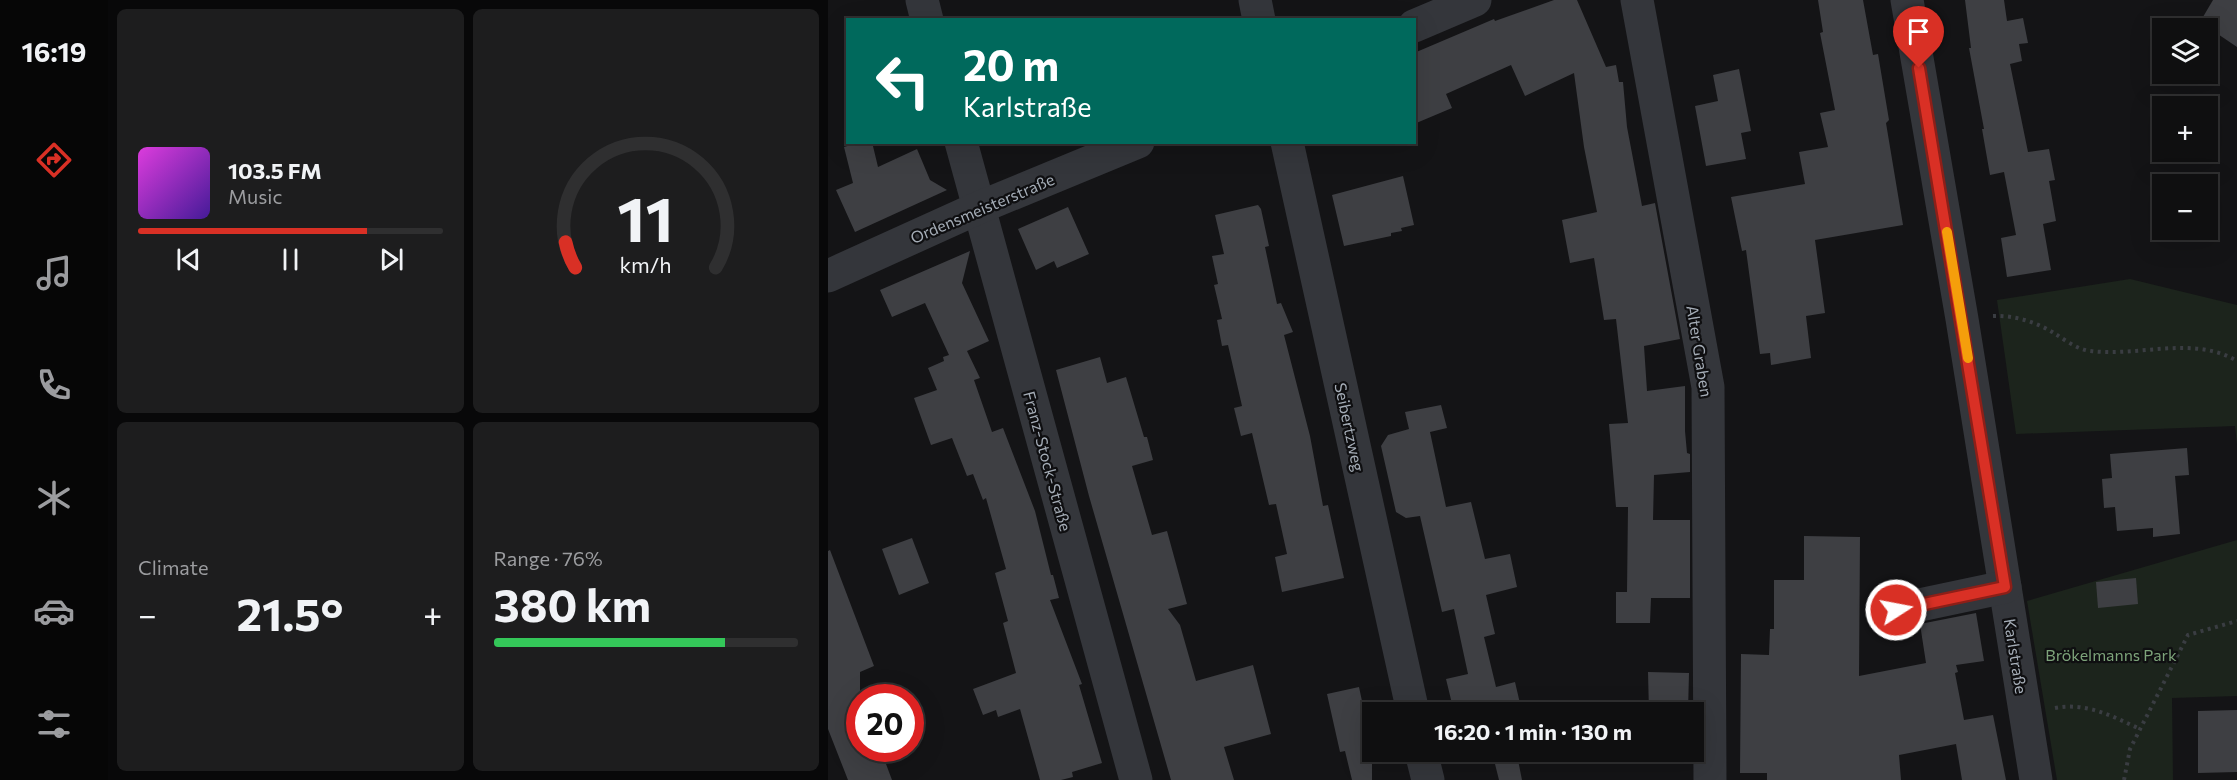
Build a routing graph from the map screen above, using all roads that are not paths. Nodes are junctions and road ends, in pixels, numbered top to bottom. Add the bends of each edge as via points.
1 (922, 0) edge
2 (1255, 0) edge
3 (1474, 0) edge
4 (1637, 0) edge
5 (1907, 0) edge
6 (926, 18) edge
7 (1259, 18) edge
8 (1416, 25) edge
9 (961, 144) edge
10 (1132, 144) edge
11 (1287, 144) edge
12 (978, 208) junction
13 (828, 276) edge
14 (2005, 587) junction
15 (1896, 610) dead end
16 (1411, 702) edge
17 (1424, 762) edge
18 (1136, 780) edge
19 (1428, 780) edge
20 (1710, 780) edge
21 (2036, 780) edge

1 - 6 street
2 - 7 street
3 - 8 street
4 - 20 street, Alter Graben via 1708,387
5 - 14 street, Karlstraße
9 - 12 street, Franz-Stock-Straße
10 - 12 street, Ordensmeisterstraße
11 - 16 street, Seibertzweg
12 - 13 street, Ordensmeisterstraße
12 - 18 street, Franz-Stock-Straße
14 - 15 street
14 - 21 street, Karlstraße
17 - 19 street

